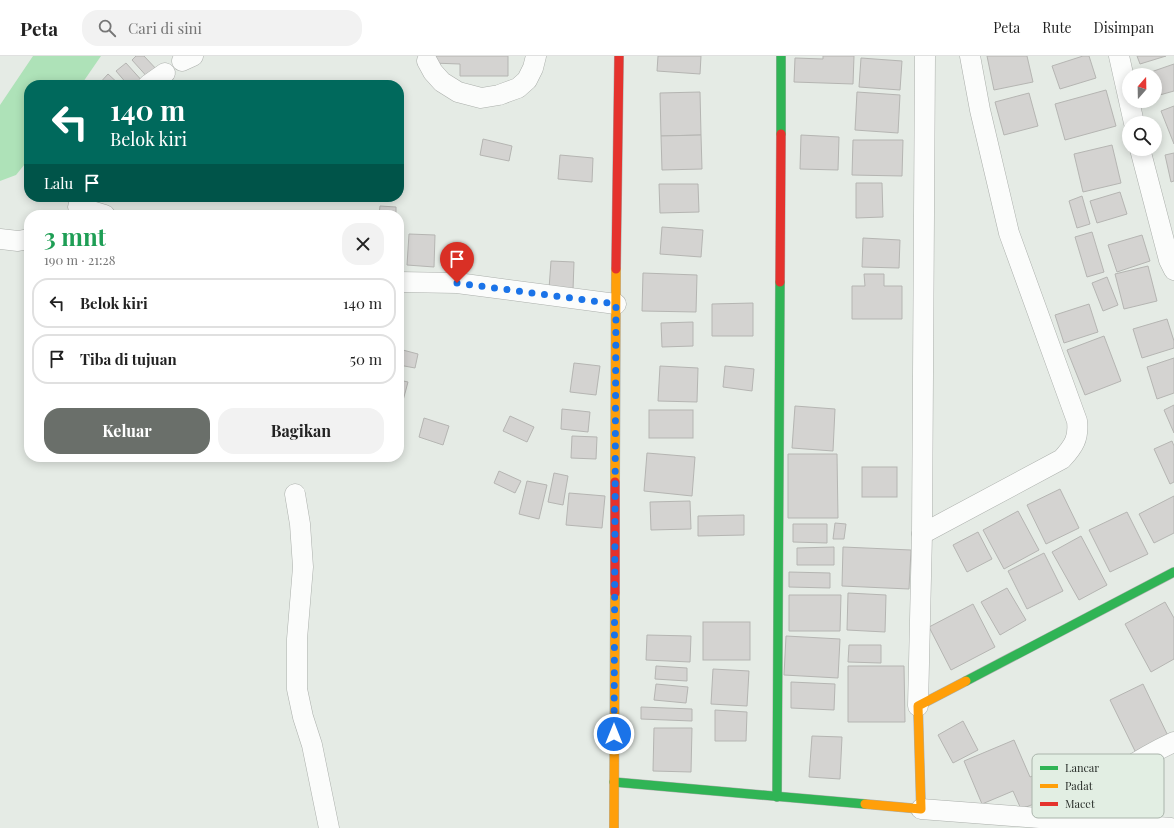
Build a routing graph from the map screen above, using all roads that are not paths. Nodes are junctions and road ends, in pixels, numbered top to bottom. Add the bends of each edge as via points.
1 (536, 56) edge
2 (620, 56) edge
3 (781, 56) edge
4 (925, 56) edge
5 (970, 56) edge
6 (1119, 56) edge
7 (427, 61) dead end
8 (165, 73) dead end
9 (155, 80) edge
10 (1132, 116) edge
11 (1142, 156) edge
12 (76, 206) edge
13 (89, 210) edge
14 (0, 239) edge
15 (24, 240) edge
16 (1174, 270) edge
17 (404, 282) edge
18 (616, 304) junction
19 (295, 494) dead end
20 (922, 534) junction
21 (1174, 572) edge
22 (918, 706) junction
23 (1174, 742) edge
24 (1149, 754) edge
25 (614, 782) junction
26 (777, 797) junction
27 (922, 809) junction
28 (1032, 817) edge
29 (1044, 818) edge
30 (1057, 819) joint
31 (329, 828) edge
32 (614, 828) edge
33 (1171, 828) edge

1 - 7 street via 527,80 518,88 480,98 458,92 442,82 432,72
2 - 18 street
3 - 26 street
4 - 20 street
5 - 20 street via 980,110 1010,233 1078,429 1076,440 1062,458
6 - 10 street
8 - 9 street
11 - 16 street
12 - 13 street
14 - 15 street
17 - 18 street via 457,283
18 - 25 street
19 - 31 street via 303,566 297,639 297,689 312,745
20 - 22 street
21 - 22 street
22 - 27 street
23 - 24 street
25 - 26 street
25 - 32 street
26 - 27 street
27 - 28 street
29 - 30 street
30 - 33 street

